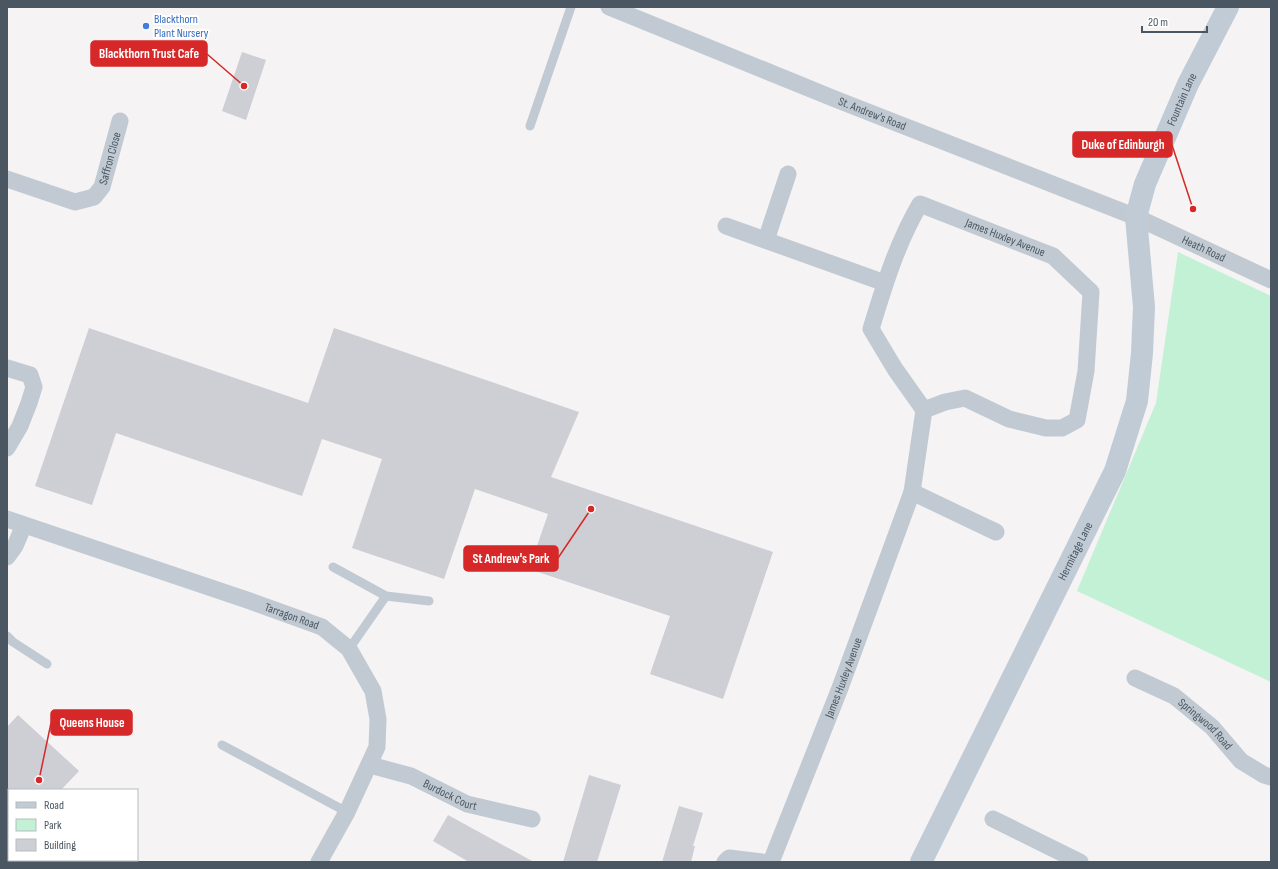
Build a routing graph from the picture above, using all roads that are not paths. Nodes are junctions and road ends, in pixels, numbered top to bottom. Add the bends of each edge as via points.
1 (571, 7) edge
2 (610, 7) edge
3 (1228, 7) edge
4 (120, 121) dead end
5 (530, 126) dead end
6 (788, 174) dead end
7 (7, 179) edge
8 (1136, 217) junction
9 (726, 226) dead end
10 (766, 240) junction
11 (1271, 280) edge
12 (885, 283) junction
13 (7, 368) edge
14 (924, 410) junction
15 (7, 448) edge
16 (912, 492) junction
17 (7, 519) edge
18 (24, 525) junction
19 (996, 532) dead end
20 (7, 557) edge
21 (333, 567) dead end
22 (386, 596) junction
23 (429, 601) dead end
24 (7, 636) edge
25 (349, 649) junction
26 (47, 664) dead end
27 (1135, 678) dead end
28 (222, 746) dead end
29 (370, 764) junction
30 (1271, 777) edge
31 (347, 812) junction
32 (532, 818) dead end
33 (992, 819) dead end
34 (319, 862) edge
35 (725, 862) edge
36 (762, 862) edge
37 (771, 862) edge
38 (921, 862) edge
39 (1080, 862) edge

1 - 5 lane
2 - 8 street, St. Andrew's Road
3 - 8 main road, Fountain Lane via 1188,84 1145,184
4 - 7 street, Saffron Close via 102,187 94,197 75,202
6 - 10 street
8 - 11 street, Heath Road
8 - 38 main road, Hermitage Lane via 1144,307 1143,345 1137,401 1128,435 1115,471
9 - 10 street
10 - 12 street
12 - 14 street, James Huxley Avenue via 872,329 895,369
12 - 14 street, James Huxley Avenue via 906,228 920,204 1053,256 1091,292 1086,371 1077,420 1062,428 1046,428 1009,419 965,398
13 - 15 street via 30,376 34,387 20,426
14 - 16 street, James Huxley Avenue
16 - 19 street
16 - 37 street, James Huxley Avenue via 840,688
17 - 18 street, Tarragon Road
18 - 20 street
18 - 25 street, Tarragon Road via 322,627
21 - 22 lane
22 - 23 lane
22 - 25 lane
24 - 26 lane
25 - 29 street, Tarragon Road via 373,691 378,719 377,747
27 - 30 street, Springwood Road via 1174,696 1212,727 1241,761
28 - 31 lane
29 - 31 street, Tarragon Road
29 - 32 street, Burdock Court via 411,776 467,804
31 - 34 street, Tarragon Road
33 - 39 street
35 - 36 street via 729,858

